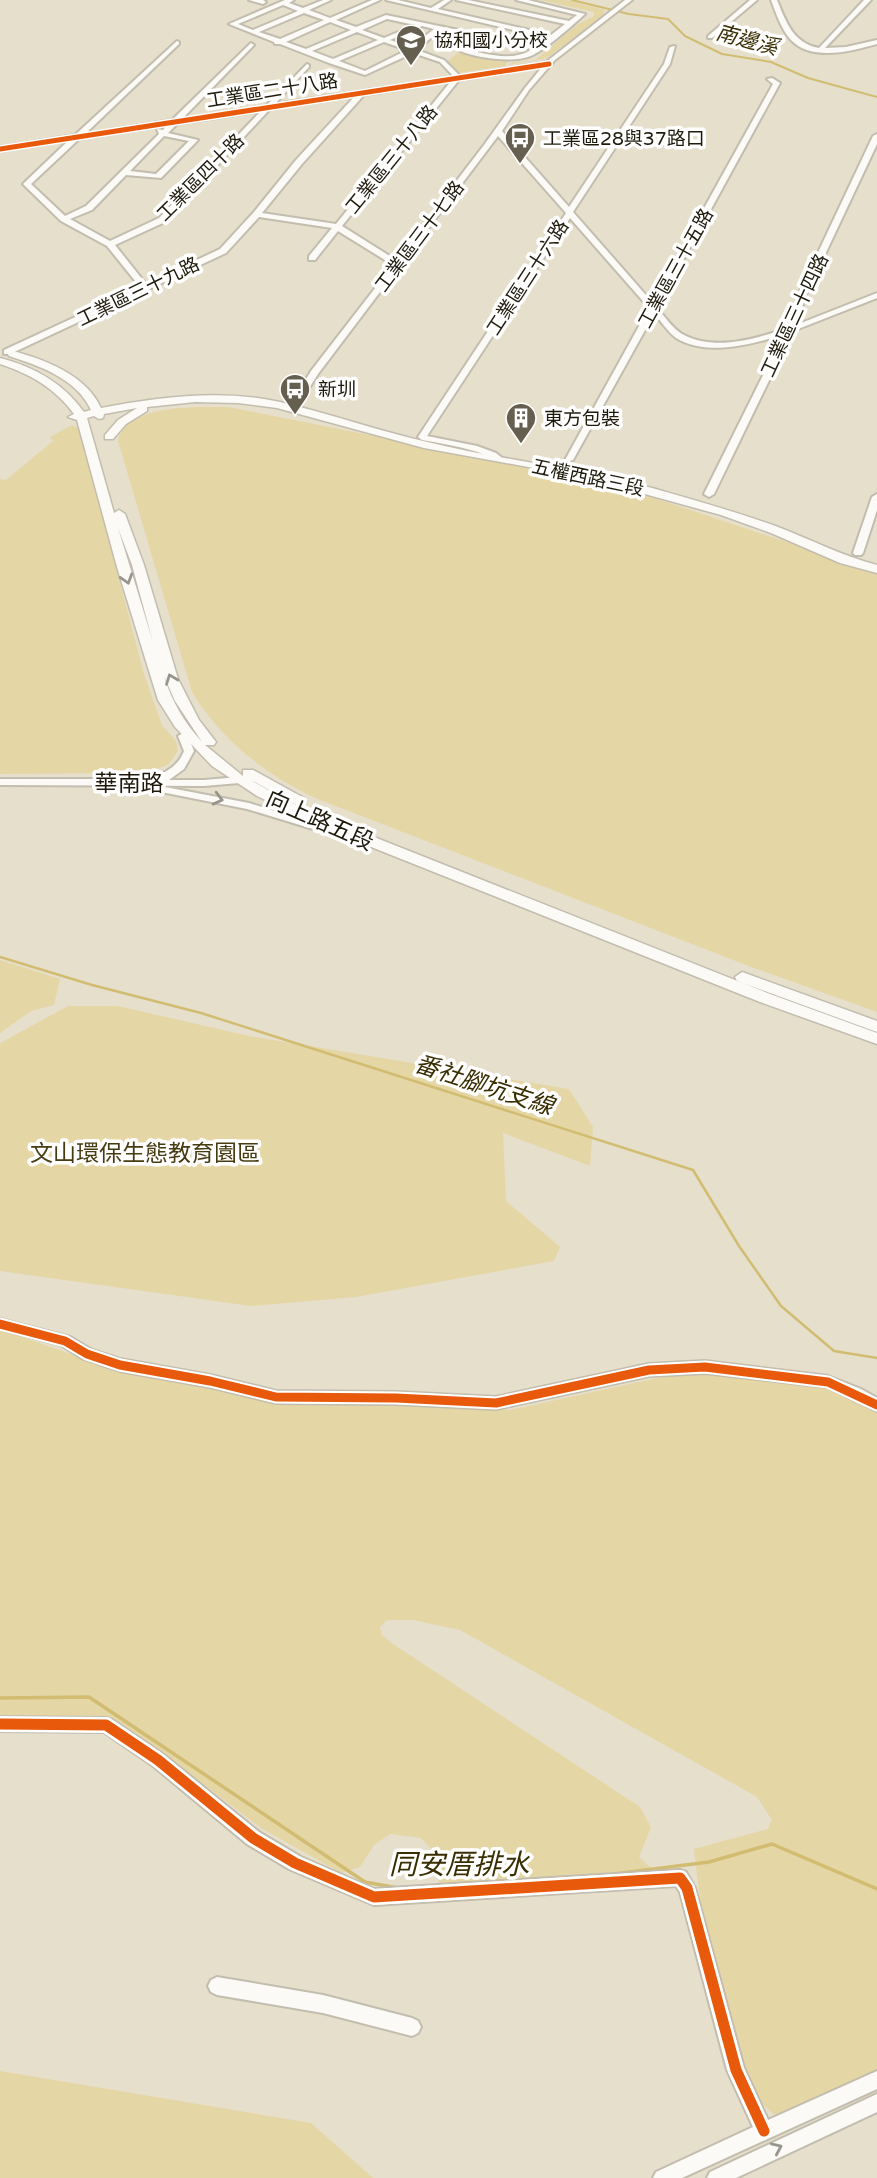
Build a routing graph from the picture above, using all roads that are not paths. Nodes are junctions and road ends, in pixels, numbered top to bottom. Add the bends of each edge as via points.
1 (252, 0) edge
2 (271, 0) edge
3 (291, 0) edge
4 (328, 0) edge
5 (377, 0) edge
6 (389, 0) edge
7 (449, 0) edge
8 (459, 0) edge
9 (521, 0) edge
10 (629, 0) edge
11 (754, 0) edge
12 (773, 0) edge
13 (868, 0) edge
14 (263, 2) junction
15 (283, 3) junction
16 (432, 10) junction
17 (302, 11) junction
18 (510, 11) junction
19 (233, 14) dead end
20 (330, 21) junction
21 (569, 23) junction
22 (420, 24) junction
23 (494, 24) junction
24 (439, 29) junction
25 (357, 31) junction
26 (253, 32) junction
27 (477, 37) junction
28 (553, 37) junction
29 (710, 37) dead end
30 (381, 41) junction
31 (877, 42) edge
32 (177, 43) dead end
33 (277, 43) junction
34 (251, 45) dead end
35 (674, 47) dead end
36 (537, 48) junction
37 (821, 49) junction
38 (461, 50) junction
39 (411, 51) junction
40 (305, 52) junction
41 (442, 61) junction
42 (331, 62) junction
43 (549, 64) junction
44 (307, 65) dead end
45 (513, 69) junction
46 (538, 77) junction
47 (458, 78) junction
48 (770, 79) dead end
49 (431, 82) junction
50 (451, 88) junction
51 (362, 93) junction
52 (340, 96) junction
53 (278, 98) junction
54 (353, 101) junction
55 (289, 105) junction
56 (267, 108) junction
57 (185, 110) junction
58 (247, 111) junction
59 (260, 117) junction
60 (200, 119) junction
61 (173, 123) junction
62 (86, 127) junction
63 (148, 127) junction
64 (498, 131) junction
65 (163, 134) junction
66 (100, 135) junction
67 (877, 136) edge
68 (75, 139) junction
69 (56, 142) junction
70 (487, 147) junction
71 (513, 147) junction
72 (0, 149) edge
73 (65, 149) junction
74 (124, 173) junction
75 (555, 194) junction
76 (582, 194) junction
77 (570, 212) junction
78 (257, 214) junction
79 (64, 219) junction
80 (336, 226) junction
81 (559, 228) junction
82 (583, 228) junction
83 (110, 244) junction
84 (312, 258) dead end
85 (397, 264) junction
86 (632, 282) junction
87 (665, 285) junction
88 (145, 288) junction
89 (877, 295) edge
90 (798, 304) junction
91 (652, 307) junction
92 (831, 314) junction
93 (643, 325) junction
94 (671, 327) junction
95 (791, 328) junction
96 (749, 343) junction
97 (780, 349) junction
98 (1, 356) edge
99 (89, 397) junction
100 (142, 407) junction
101 (291, 410) junction
102 (86, 416) junction
103 (109, 437) dead end
104 (498, 459) junction
105 (569, 460) dead end
106 (709, 494) dead end
107 (877, 498) edge
108 (858, 553) dead end
109 (877, 569) edge
110 (183, 736) dead end
111 (257, 779) junction
112 (239, 781) junction
113 (0, 782) edge
114 (102, 783) junction
115 (148, 783) junction
116 (313, 826) dead end
117 (877, 1027) edge
118 (877, 1039) edge
119 (0, 1324) edge
120 (877, 1405) edge
121 (0, 1724) edge
122 (217, 1986) dead end
123 (412, 2027) dead end
124 (877, 2080) edge
125 (877, 2103) edge
126 (764, 2131) junction
127 (662, 2178) edge
128 (716, 2178) edge

1 - 14 street
2 - 14 street
3 - 15 street
4 - 17 street
5 - 20 street
6 - 16 street
7 - 16 street
8 - 18 street
9 - 18 street
9 - 21 street via 581,12
10 - 43 street, 工業區三十七路
11 - 29 street
12 - 37 street via 796,40
13 - 37 street
14 - 19 street
15 - 17 street
15 - 26 street via 232,24
16 - 23 street
17 - 20 street
17 - 26 street
18 - 21 street
18 - 23 street
20 - 25 street
20 - 33 street
21 - 28 street
22 - 24 street
22 - 25 street via 387,17
22 - 30 street
23 - 27 street
23 - 28 street
24 - 27 street
24 - 39 street
25 - 30 street
25 - 40 street
26 - 33 street
27 - 36 street
27 - 38 street
28 - 36 street
30 - 39 street
30 - 42 street
31 - 37 street
32 - 62 street
33 - 40 street
34 - 57 street
35 - 76 street, 工業區三十六路
36 - 38 street via 508,59
38 - 41 street
39 - 41 street
39 - 42 street via 365,73
40 - 42 street
41 - 47 street
43 - 45 street, 工業區二十八路
43 - 46 street, 工業區三十七路
44 - 53 street, 工業區四十路
45 - 46 street via 527,69
45 - 47 street, 工業區二十八路
46 - 64 street, 工業區三十七路
47 - 49 street, 工業區二十八路
47 - 50 street, 工業區三十八路
48 - 87 street, 工業區三十五路 via 777,83
49 - 50 street
49 - 51 street, 工業區二十八路
50 - 80 street, 工業區三十八路
51 - 52 street, 工業區二十八路
51 - 54 street, 工業區三十九路
52 - 54 street
52 - 55 street, 工業區二十八路
53 - 55 street
53 - 56 street, 工業區四十路
54 - 78 street, 工業區三十九路
55 - 56 street, 工業區二十八路
56 - 58 street, 工業區二十八路
56 - 59 street, 工業區四十路
57 - 60 street
57 - 61 street
58 - 59 street
58 - 60 street, 工業區二十八路
59 - 83 street, 工業區四十路 via 162,220
60 - 61 street, 工業區二十八路
61 - 63 street, 工業區二十八路
61 - 65 street
62 - 66 street
62 - 68 street
63 - 65 street
63 - 66 street, 工業區二十八路
64 - 70 street, 工業區三十七路
64 - 71 street
65 - 74 street
65 - 74 street via 194,140 158,176
66 - 68 street, 工業區二十八路
67 - 90 street, 工業區三十四路
68 - 69 street, 工業區二十八路
68 - 73 street
69 - 72 street, 工業區二十八路
69 - 73 street
70 - 71 street
70 - 85 street, 工業區三十七路
71 - 75 street
73 - 79 street via 27,184
74 - 79 street via 89,208
75 - 76 street
75 - 77 street
76 - 77 street, 工業區三十六路
77 - 81 street, 工業區三十六路
77 - 82 street
78 - 80 street
78 - 88 street, 工業區三十九路 via 223,251
79 - 83 street
80 - 84 street, 工業區三十八路
80 - 85 street, 工業區三十八路
81 - 82 street
81 - 104 street, 工業區三十六路 via 422,437 478,449
82 - 86 street
83 - 88 street
85 - 101 street, 工業區三十七路
86 - 87 street via 647,288
86 - 91 street
87 - 91 street, 工業區三十五路
88 - 98 street, 工業區三十九路
89 - 92 street
90 - 92 street via 809,311
90 - 95 street, 工業區三十四路
91 - 93 street, 工業區三十五路
91 - 94 street
92 - 95 street
93 - 94 street
93 - 105 street, 工業區三十五路
94 - 96 street via 701,343
95 - 96 street
95 - 97 street, 工業區三十四路
96 - 97 street
97 - 106 street, 工業區三十四路
98 - 99 main road, 向上路五段 via 57,372
98 - 102 main road, 向上路五段
99 - 100 main road
99 - 102 main road, 向上路五段
100 - 101 main road, 五權西路三段 via 219,404
100 - 102 main road, 五權西路三段
100 - 103 main road
101 - 104 main road, 五權西路三段
111 -> 102 main road, 向上路五段 via 218,753 185,712 168,674 138,565
102 -> 112 main road, 向上路五段 via 123,567 165,700 193,740
104 - 109 main road, 五權西路三段 via 646,490 775,530
107 - 108 street
110 - 115 street via 189,751 184,765 170,776
111 - 112 street, 華南路
111 - 117 main road, 向上路五段 via 341,821 509,889
112 - 115 street, 華南路
112 - 118 main road, 向上路五段 via 273,802 374,844
113 - 114 street, 華南路
114 - 115 street, 華南路
114 -> 116 street via 202,795
119 - 120 street via 65,1341 111,1363 276,1397 496,1404 649,1370 705,1367 828,1382
121 - 126 street via 106,1725 158,1760 253,1838 295,1863 374,1897 680,1878 687,1888 736,2070
122 - 123 street via 323,2004
124 - 126 street
128 -> 125 street
126 - 127 street

